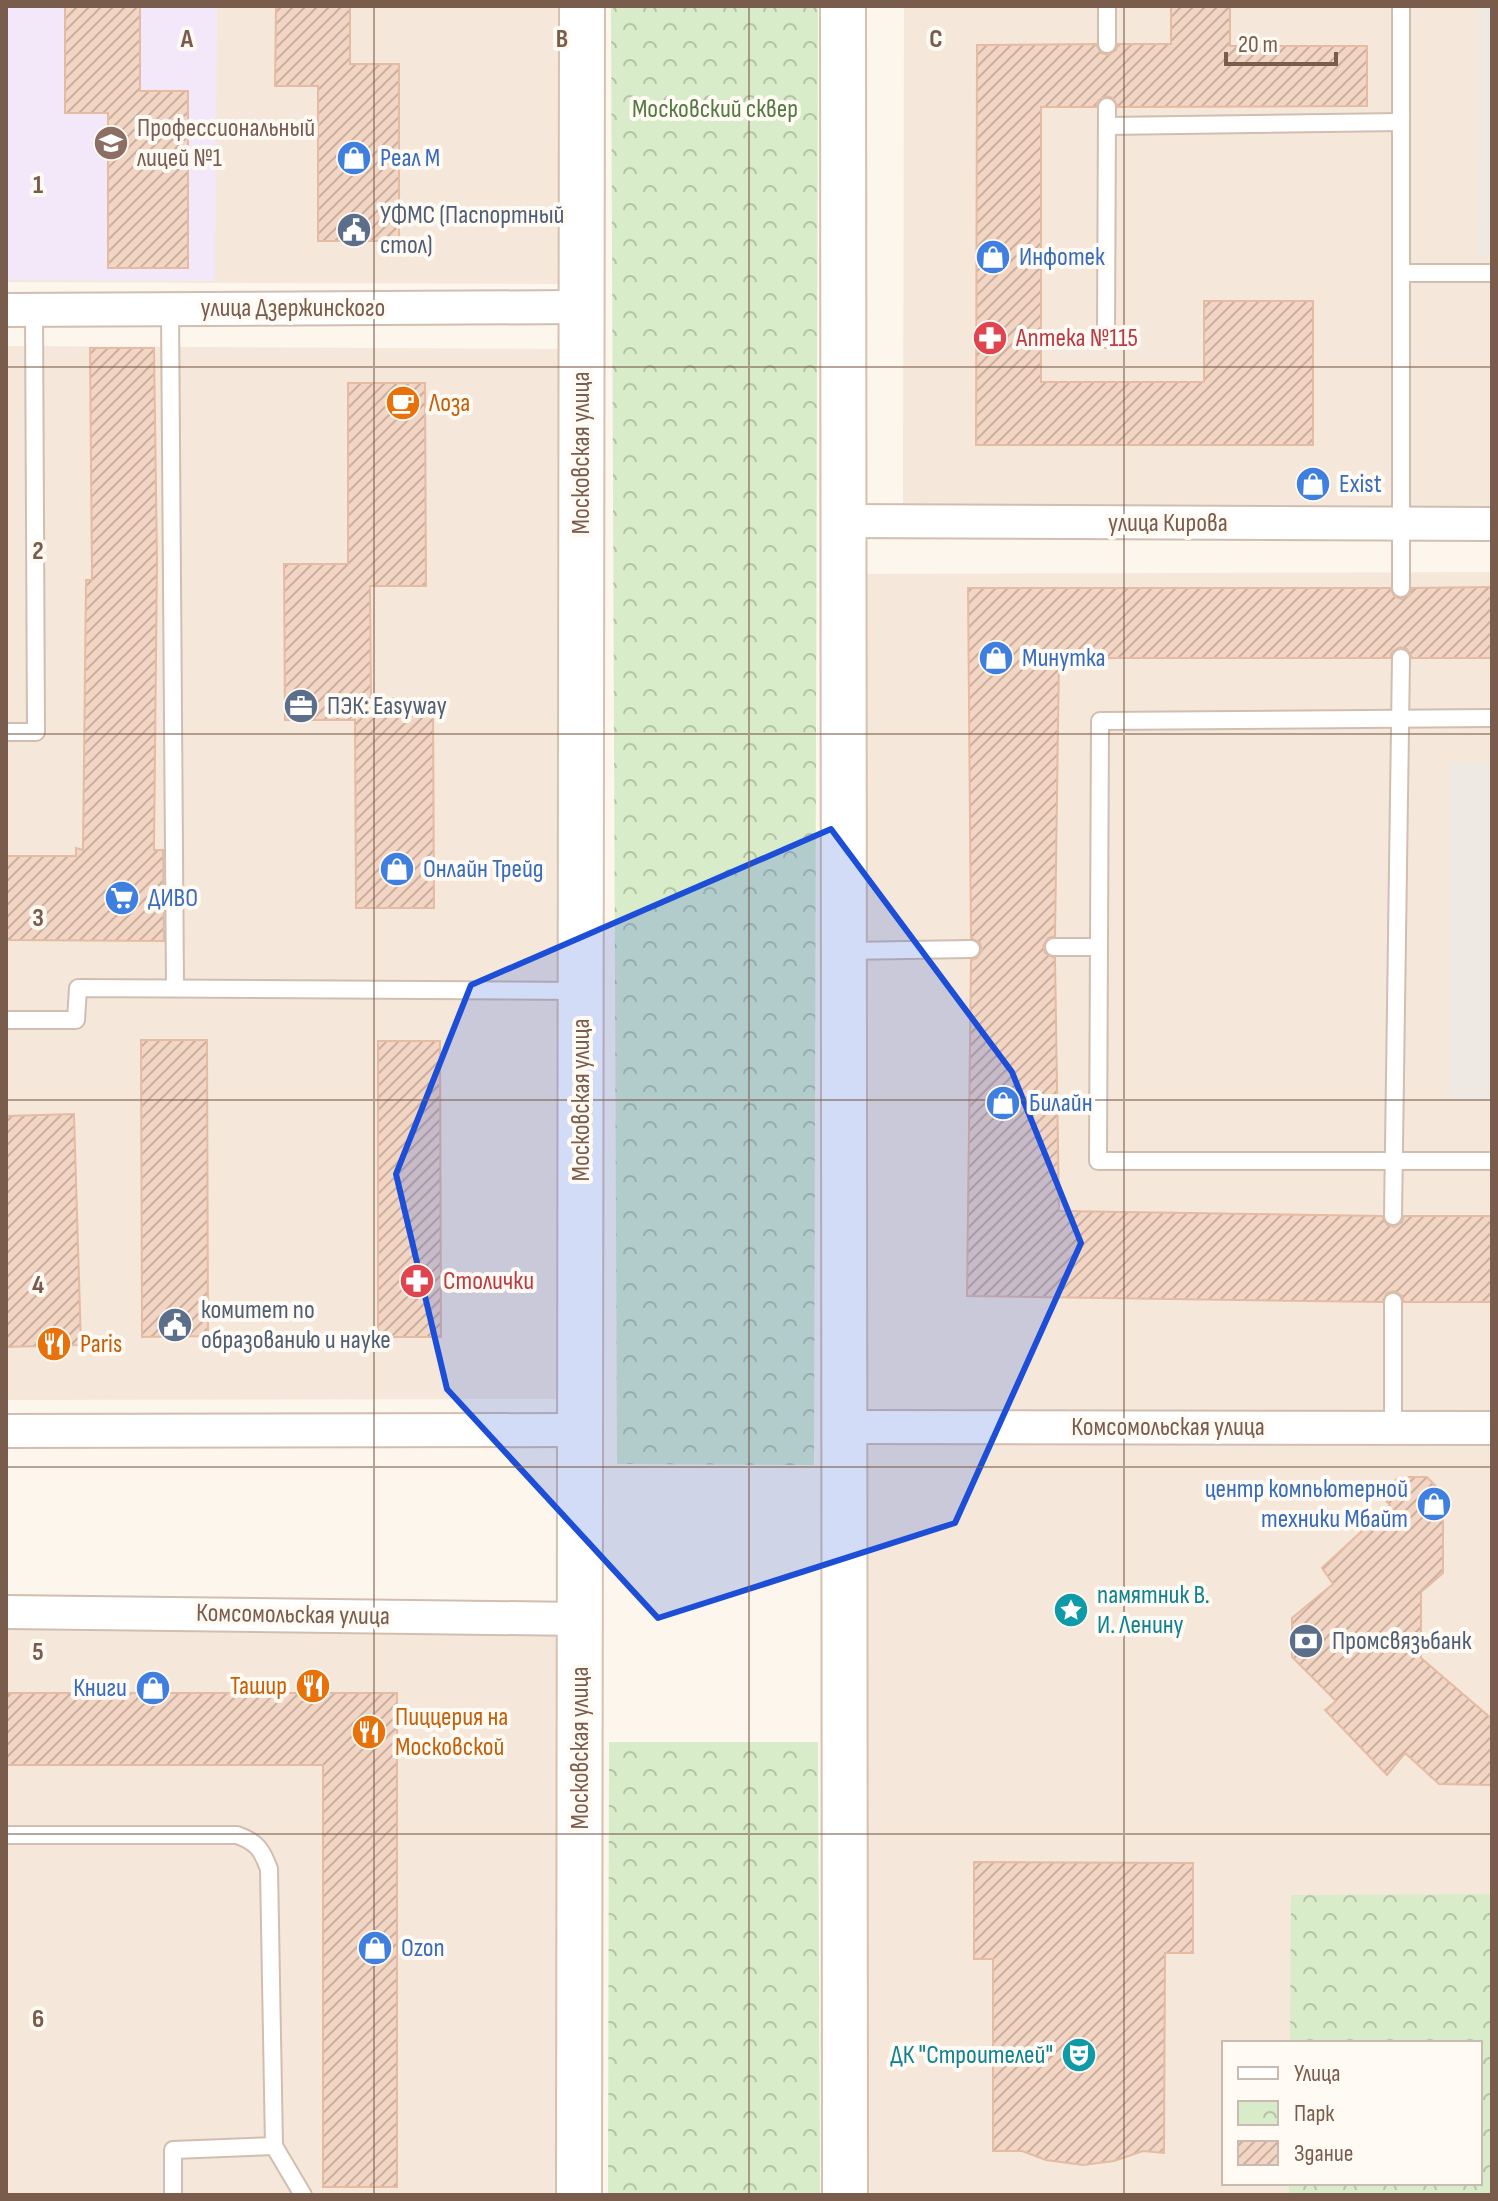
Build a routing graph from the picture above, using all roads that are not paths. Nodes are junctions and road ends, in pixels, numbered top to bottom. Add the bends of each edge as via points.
1 (582, 6) edge
2 (843, 6) edge
3 (1107, 6) edge
4 (1401, 6) edge
5 (1107, 44) dead end
6 (1107, 107) dead end
7 (1401, 122) junction
8 (1107, 126) junction
9 (1401, 273) junction
10 (1492, 273) edge
11 (581, 307) junction
12 (170, 309) junction
13 (20, 310) edge
14 (1106, 339) dead end
15 (844, 521) junction
16 (1401, 524) junction
17 (1492, 524) edge
18 (1401, 588) dead end
19 (1401, 658) dead end
20 (1492, 718) edge
21 (1400, 719) junction
22 (6, 732) edge
23 (1054, 947) dead end
24 (1098, 947) junction
25 (971, 949) dead end
26 (844, 951) junction
27 (175, 987) junction
28 (581, 991) junction
29 (6, 1020) edge
30 (1492, 1161) edge
31 (1394, 1162) junction
32 (1393, 1216) dead end
33 (1393, 1302) dead end
34 (844, 1427) junction
35 (1393, 1427) junction
36 (1492, 1428) edge
37 (580, 1430) junction
38 (6, 1431) edge
39 (6, 1612) edge
40 (580, 1619) junction
41 (6, 1835) edge
42 (274, 2146) junction
43 (173, 2195) edge
44 (303, 2195) edge
45 (579, 2195) edge
46 (845, 2195) edge

1 - 11 main road, Московская улица
2 - 15 main road
3 - 5 lane
4 - 7 lane
6 - 8 lane
7 - 8 lane
7 - 9 lane
8 - 14 lane
9 - 10 lane
9 - 16 lane
11 - 12 street, улица Дзержинского
11 - 28 main road, Московская улица
12 - 13 street, улица Дзержинского
12 - 27 lane
13 - 22 lane via 36,732
15 - 16 street, улица Кирова
15 - 26 main road
16 - 17 street, улица Кирова
16 - 18 lane
19 - 21 lane
20 - 21 lane
21 - 24 lane via 1100,721
21 - 31 lane
23 - 24 lane
24 - 31 lane via 1098,1161
25 - 26 lane
26 - 34 main road
27 - 28 lane
27 - 29 lane via 78,988 76,1020
28 - 37 main road, Московская улица
30 - 31 lane
31 - 32 lane
33 - 35 lane
34 - 35 street, Комсомольская улица
34 - 46 main road
35 - 36 street, Комсомольская улица
37 - 38 street
37 - 40 main road, Московская улица
39 - 40 street, Комсомольская улица
40 - 45 main road, Московская улица
41 - 42 lane via 237,1835 262,1849 269,1869
42 - 43 lane via 173,2150
42 - 44 lane

